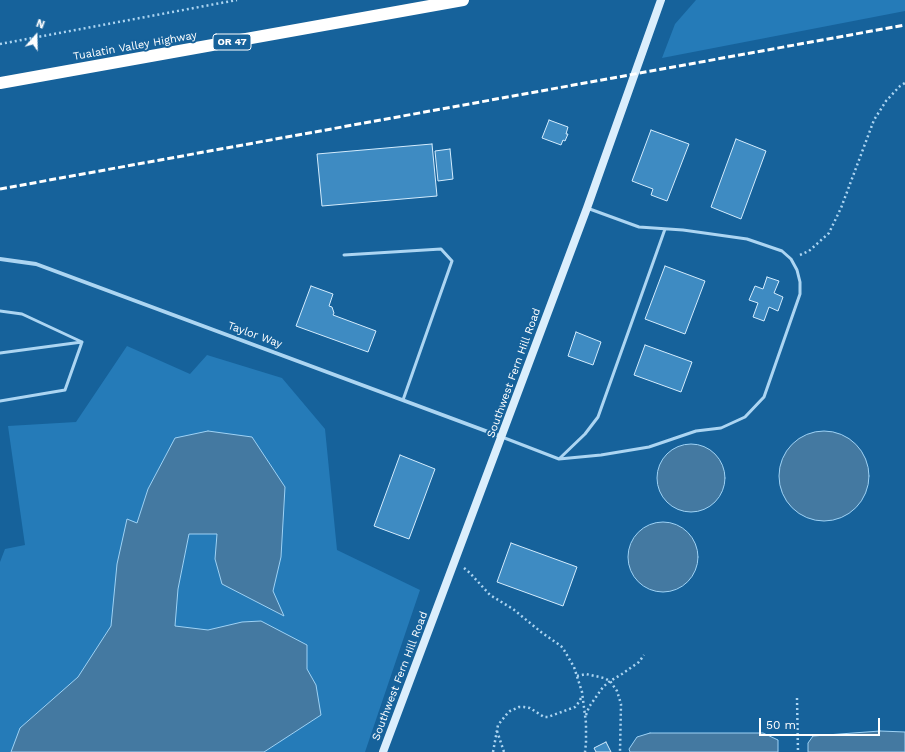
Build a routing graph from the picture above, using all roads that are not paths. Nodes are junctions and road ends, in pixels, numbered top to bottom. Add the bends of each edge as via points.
1 (463, 0) edge
2 (661, 0) edge
3 (0, 83) edge
4 (588, 208) junction
5 (665, 229) junction
6 (344, 255) dead end
7 (0, 259) edge
8 (0, 311) edge
9 (82, 342) junction
10 (0, 353) edge
11 (403, 400) junction
12 (0, 401) edge
13 (502, 437) junction
14 (558, 459) junction
15 (383, 752) edge

1 - 3 highway, Tualatin Valley Highway / OR 47
2 - 4 street, Southwest Fern Hill Road
4 - 5 lane via 639,227
4 - 13 street, Southwest Fern Hill Road
5 - 14 lane via 598,417 585,434
5 - 14 lane via 747,239 782,251 791,259 797,270 800,294 764,396 746,417 721,428 696,431 649,447
6 - 11 lane via 441,249 452,261
7 - 11 street, Taylor Way via 36,264
8 - 9 lane via 22,314
9 - 10 lane
9 - 12 lane via 65,390
11 - 13 street, Taylor Way
13 - 14 lane
13 - 15 street, Southwest Fern Hill Road

